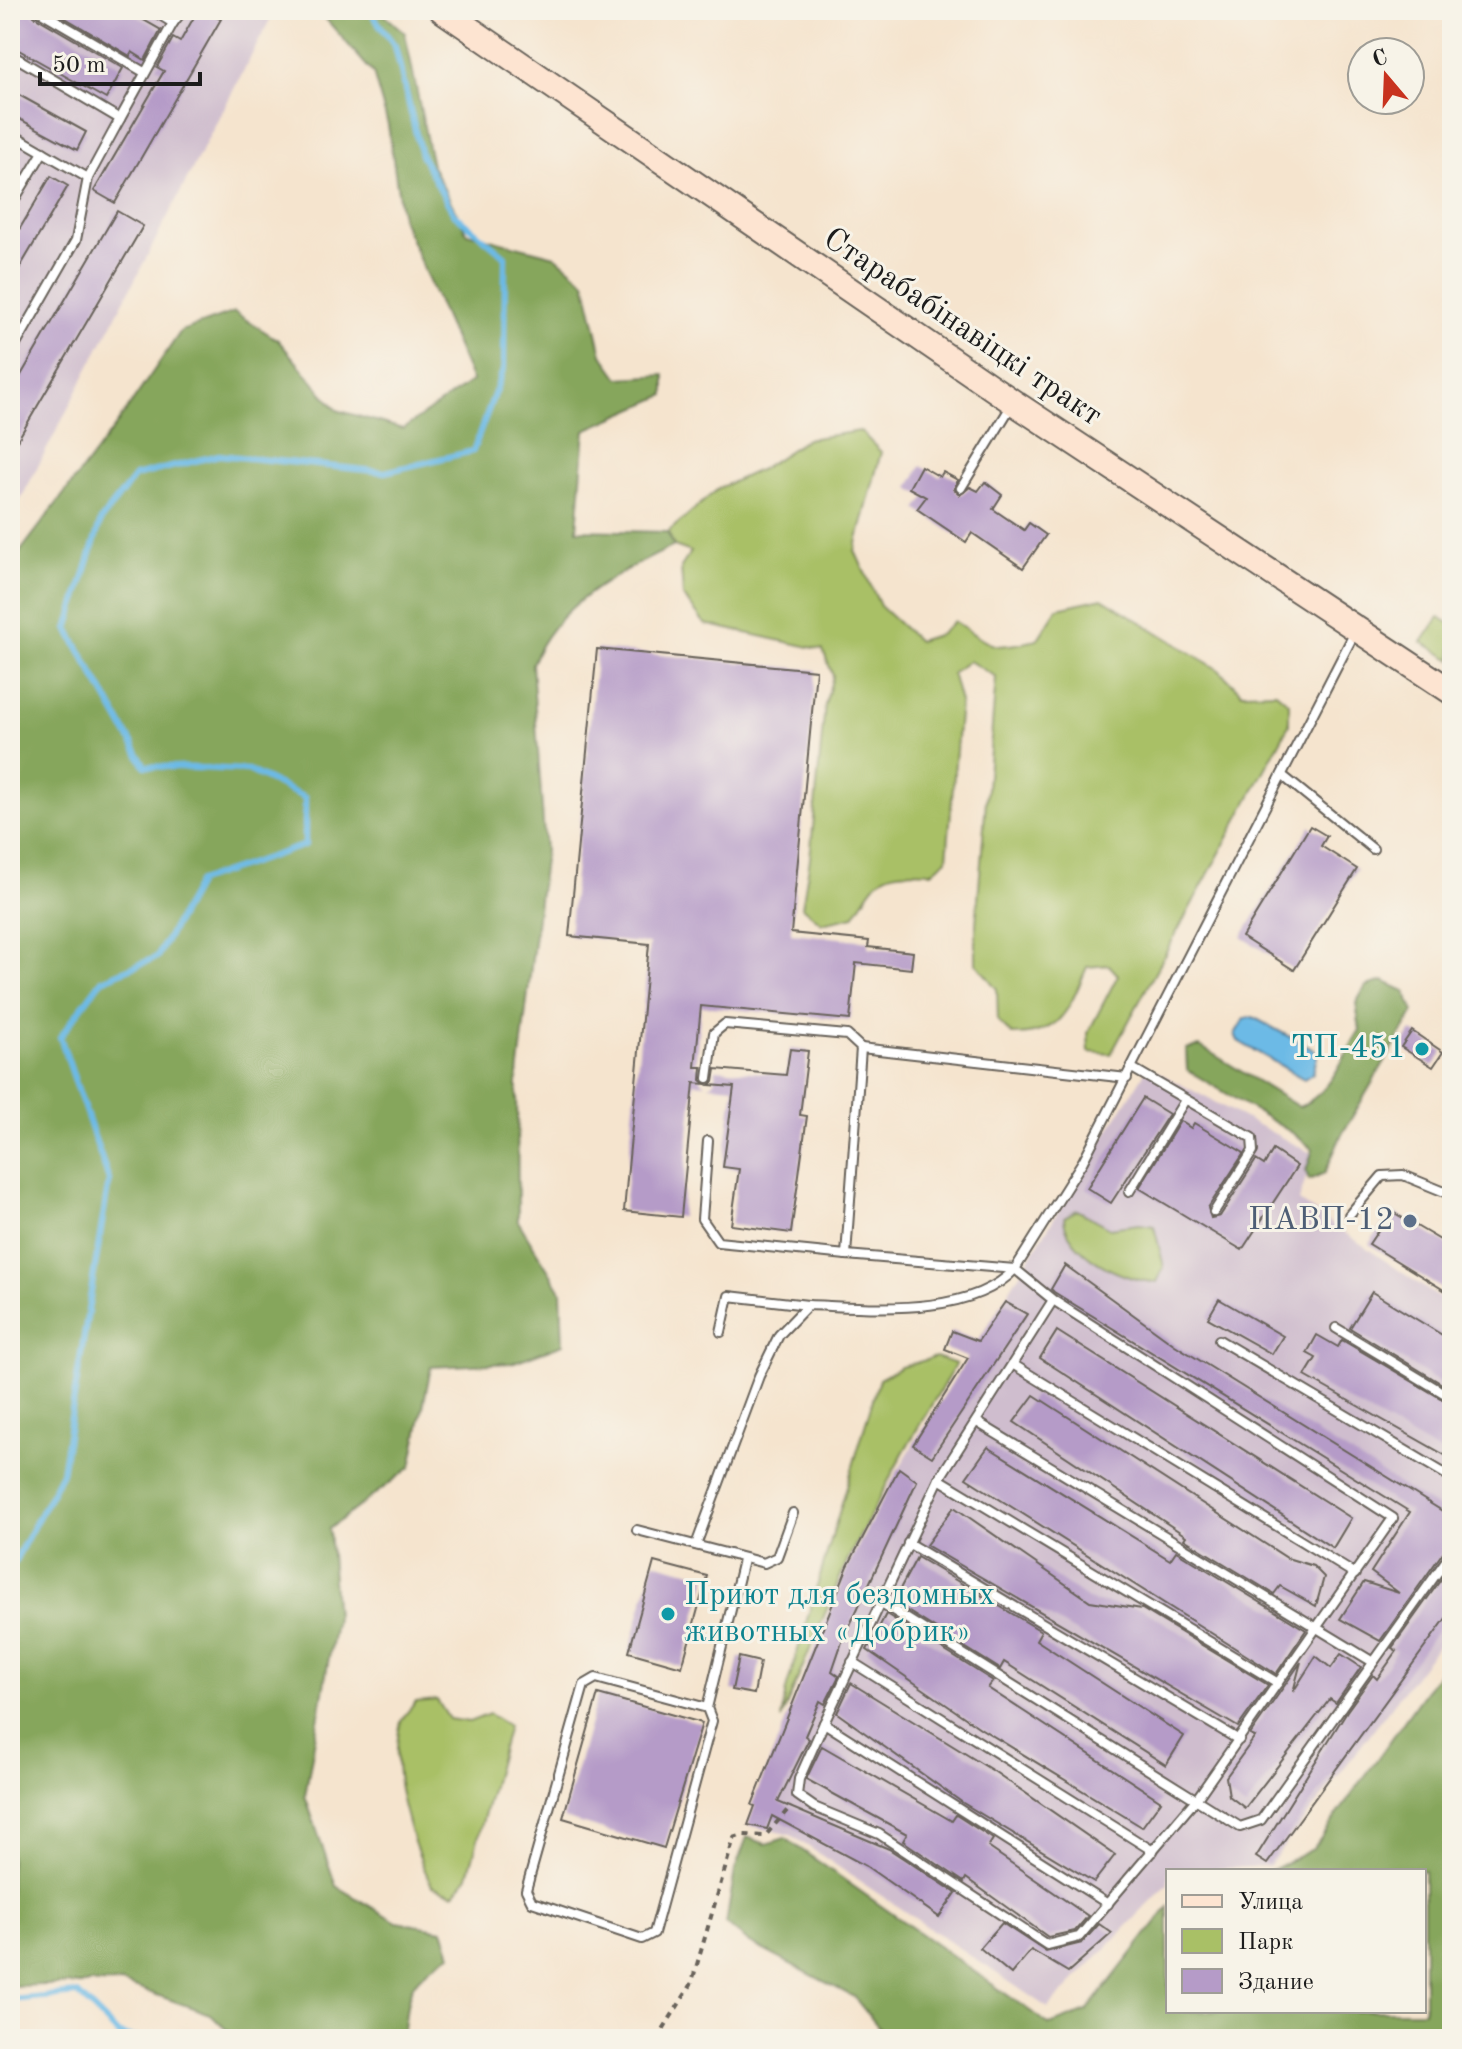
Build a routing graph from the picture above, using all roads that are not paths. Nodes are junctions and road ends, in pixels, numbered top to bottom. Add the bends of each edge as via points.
1 (38, 10) edge
2 (152, 10) edge
3 (183, 10) edge
4 (442, 10) edge
5 (173, 23) junction
6 (10, 54) edge
7 (144, 72) junction
8 (120, 119) junction
9 (10, 133) edge
10 (43, 152) junction
11 (88, 178) junction
12 (10, 207) edge
13 (10, 355) edge
14 (1013, 402) junction
15 (961, 488) dead end
16 (1356, 631) junction
17 (1452, 692) edge
18 (1283, 776) junction
19 (1373, 849) dead end
20 (861, 1048) junction
21 (1132, 1068) junction
22 (708, 1078) dead end
23 (1127, 1078) junction
24 (1185, 1100) junction
25 (708, 1141) dead end
26 (1129, 1192) dead end
27 (1452, 1195) edge
28 (1214, 1212) dead end
29 (1349, 1215) dead end
30 (846, 1255) junction
31 (1015, 1269) junction
32 (1053, 1300) junction
33 (808, 1305) junction
34 (1336, 1328) dead end
35 (721, 1332) dead end
36 (1219, 1340) dead end
37 (1014, 1365) junction
38 (1452, 1398) edge
39 (977, 1422) junction
40 (1452, 1478) edge
41 (939, 1479) junction
42 (793, 1513) dead end
43 (637, 1530) dead end
44 (908, 1543) junction
45 (696, 1545) junction
46 (1452, 1552) edge
47 (743, 1560) junction
48 (1355, 1574) junction
49 (880, 1602) junction
50 (1317, 1627) junction
51 (852, 1662) junction
52 (1373, 1662) junction
53 (1278, 1683) junction
54 (707, 1708) junction
55 (824, 1723) junction
56 (1239, 1740) junction
57 (1198, 1797) junction
58 (1153, 1851) junction
59 (1108, 1904) junction

1 - 7 lane
2 - 5 lane
3 - 5 lane
4 - 14 street, Старабабінавіцкі тракт
5 - 7 lane
6 - 8 lane
7 - 8 lane
8 - 11 lane
9 - 10 lane
10 - 11 lane
10 - 12 lane
11 - 13 lane via 76,240
14 - 15 lane
14 - 16 street, Старабабінавіцкі тракт
16 - 17 street, Старабабінавіцкі тракт
16 - 18 lane
18 - 19 lane
18 - 21 lane
20 - 22 lane via 847,1035 725,1024 714,1033
20 - 23 lane
20 - 30 lane
21 - 23 lane
21 - 24 lane
23 - 31 lane via 1083,1161
24 - 26 lane
24 - 28 lane via 1252,1138 1253,1151
25 - 30 lane via 702,1219 718,1242
27 - 29 lane via 1403,1175 1382,1176
30 - 31 lane
31 - 32 lane
31 - 33 lane via 1002,1283 956,1301 873,1308
32 - 37 lane
32 - 48 lane via 1393,1518
33 - 35 lane via 729,1296
33 - 45 lane via 779,1335 759,1376
34 - 38 lane
36 - 40 lane
37 - 39 lane
37 - 48 lane
39 - 41 lane
39 - 50 lane
41 - 44 lane
41 - 53 lane
42 - 47 lane via 777,1557 764,1563
43 - 45 lane
44 - 49 lane
44 - 56 lane
45 - 47 lane
46 - 52 lane
47 - 54 lane
48 - 50 lane
49 - 51 lane
49 - 57 lane
50 - 52 lane
50 - 53 lane
51 - 55 lane
51 - 58 lane
52 - 57 lane via 1261,1820 1240,1827
53 - 56 lane
54 - 54 lane via 712,1721 654,1933 642,1939 532,1902 526,1890 584,1685 596,1678
55 - 59 lane
55 - 59 lane via 797,1795 814,1807 879,1834 1047,1945 1079,1937
56 - 57 lane
57 - 58 lane
58 - 59 lane

